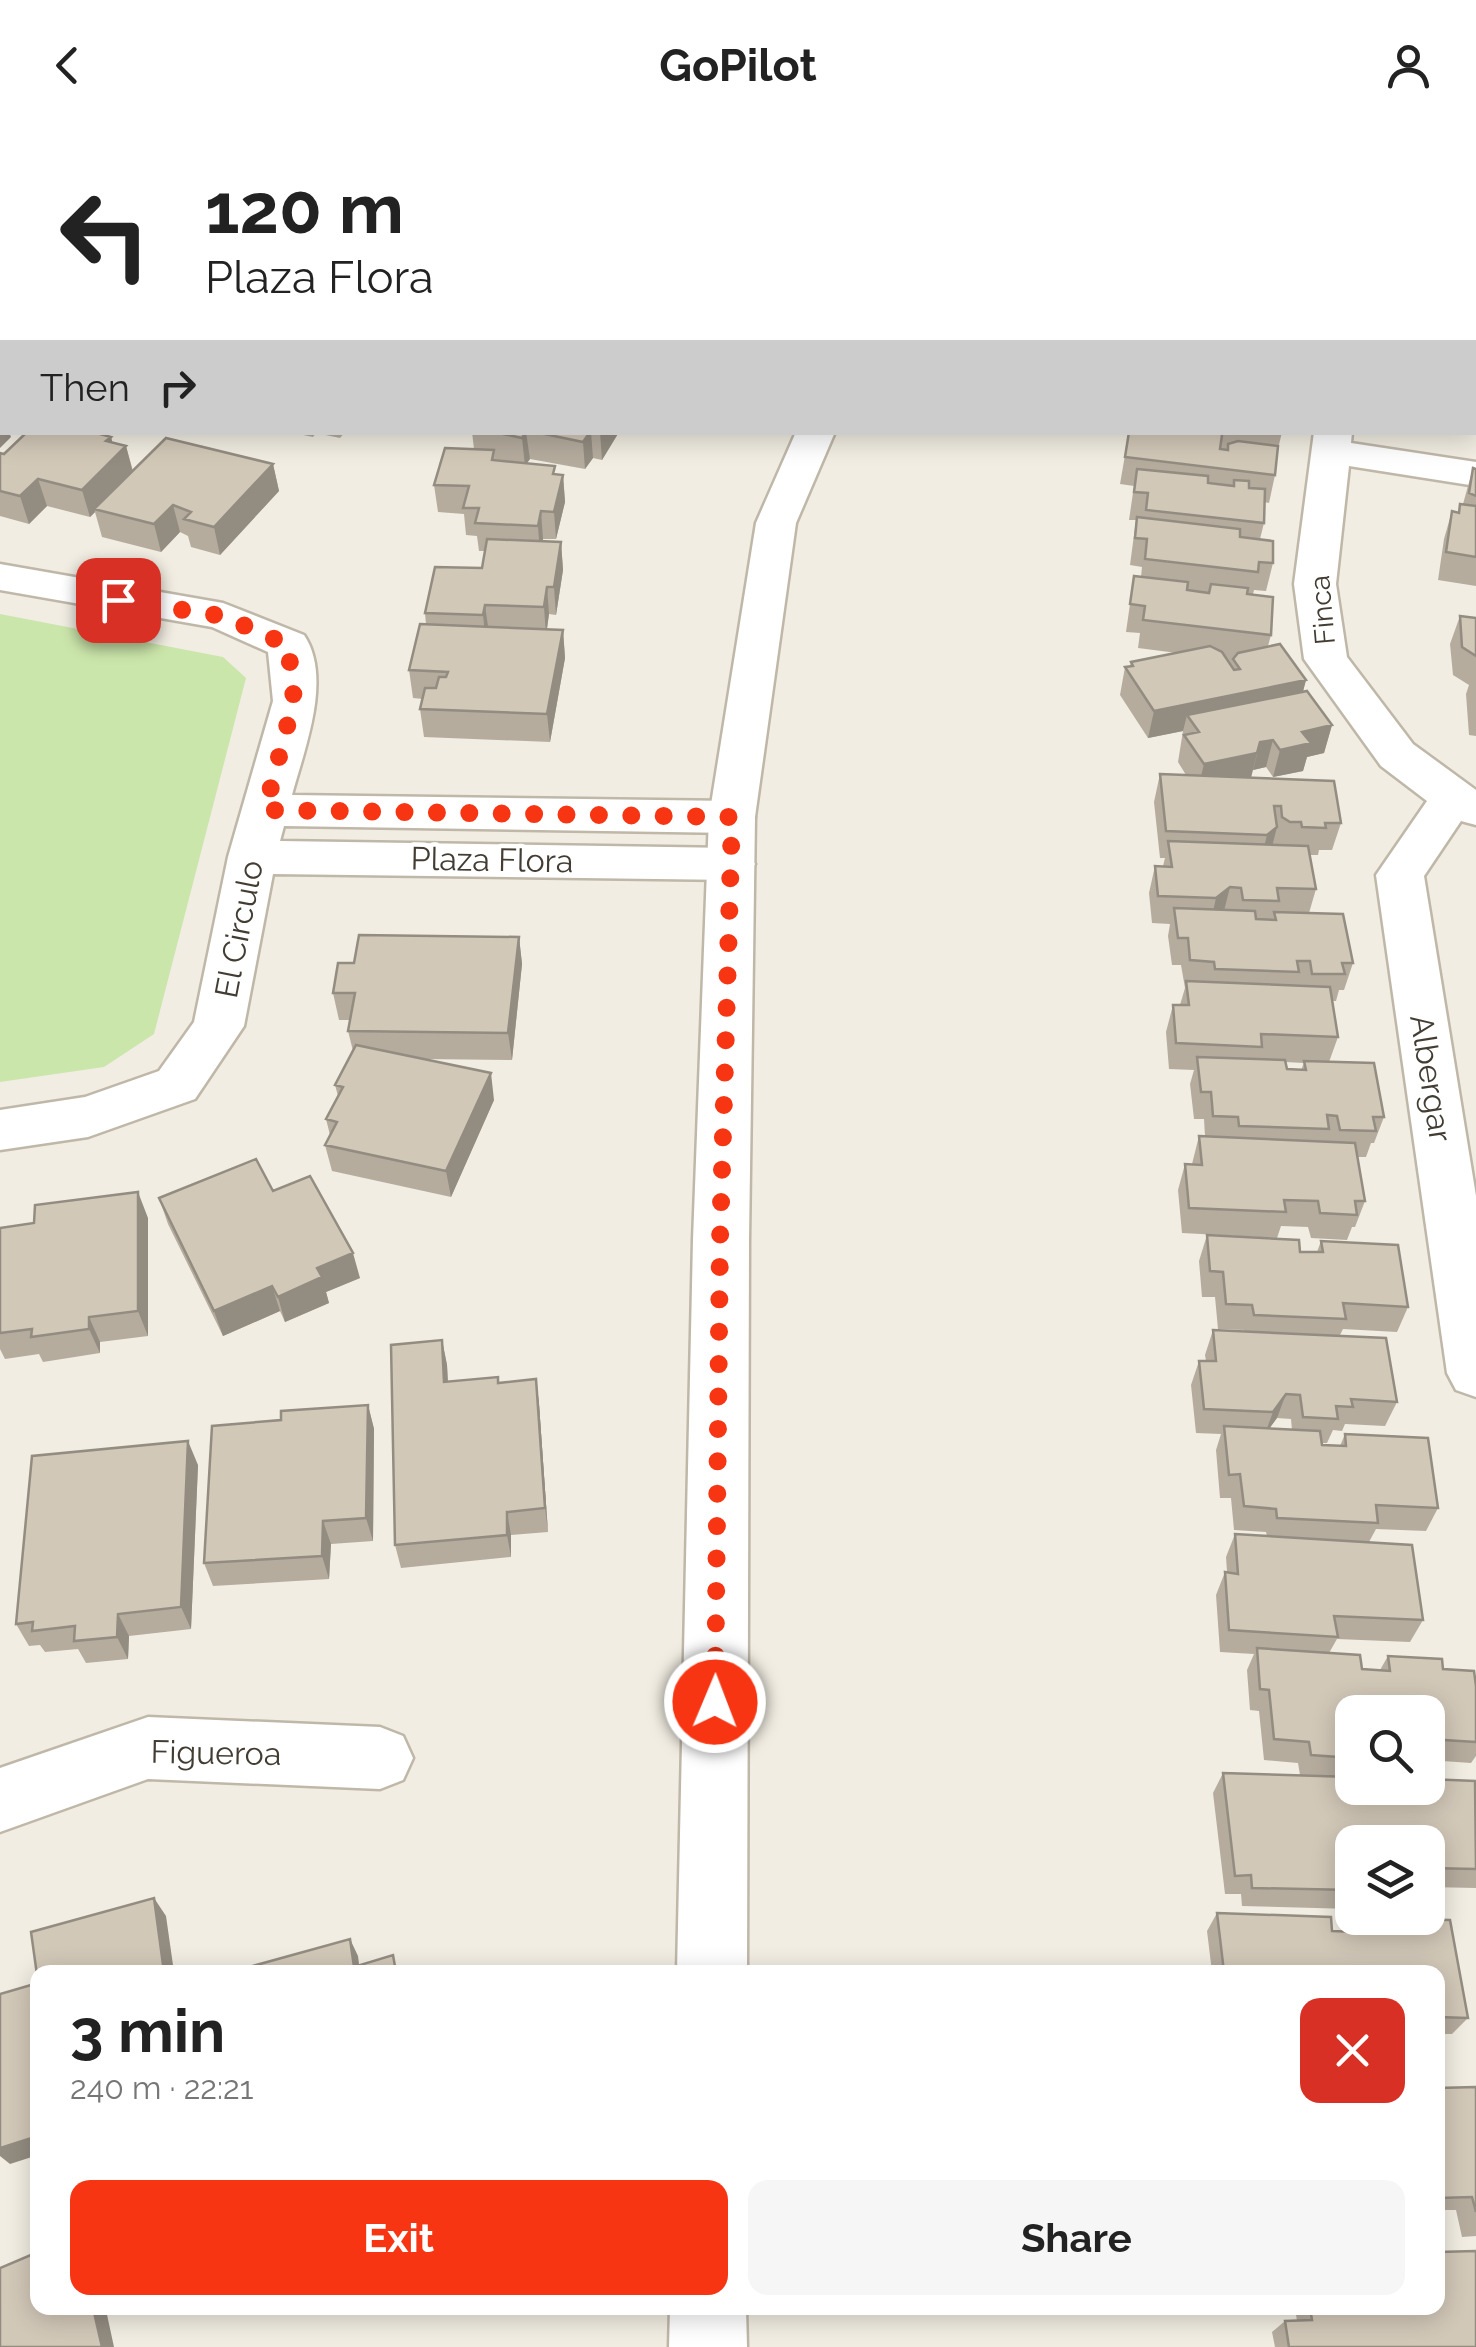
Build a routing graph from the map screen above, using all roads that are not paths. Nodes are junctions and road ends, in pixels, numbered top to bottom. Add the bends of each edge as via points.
1 (815, 435) edge
2 (1331, 442) edge
3 (1476, 474) edge
4 (0, 577) edge
5 (1464, 804) edge
6 (265, 810) junction
7 (731, 840) junction
8 (252, 857) junction
9 (0, 1130) edge
10 (1476, 1373) edge
11 (380, 1758) dead end
12 (0, 1800) edge
13 (712, 1965) edge
14 (708, 2315) edge
15 (708, 2347) edge

1 - 7 street via 776,522
2 - 3 street
2 - 5 street, Finca via 1315,584 1326,658 1396,755
4 - 6 street, El Circulo via 223,616 288,645 294,700
5 - 10 street, Albergar via 1400,876
6 - 7 street, Plaza Flora
6 - 8 street, El Circulo
7 - 8 street, Plaza Flora
7 - 13 street
8 - 9 street, El Circulo via 219,1026 177,1085 88,1117
11 - 12 street, Figueroa via 148,1748
14 - 15 street

